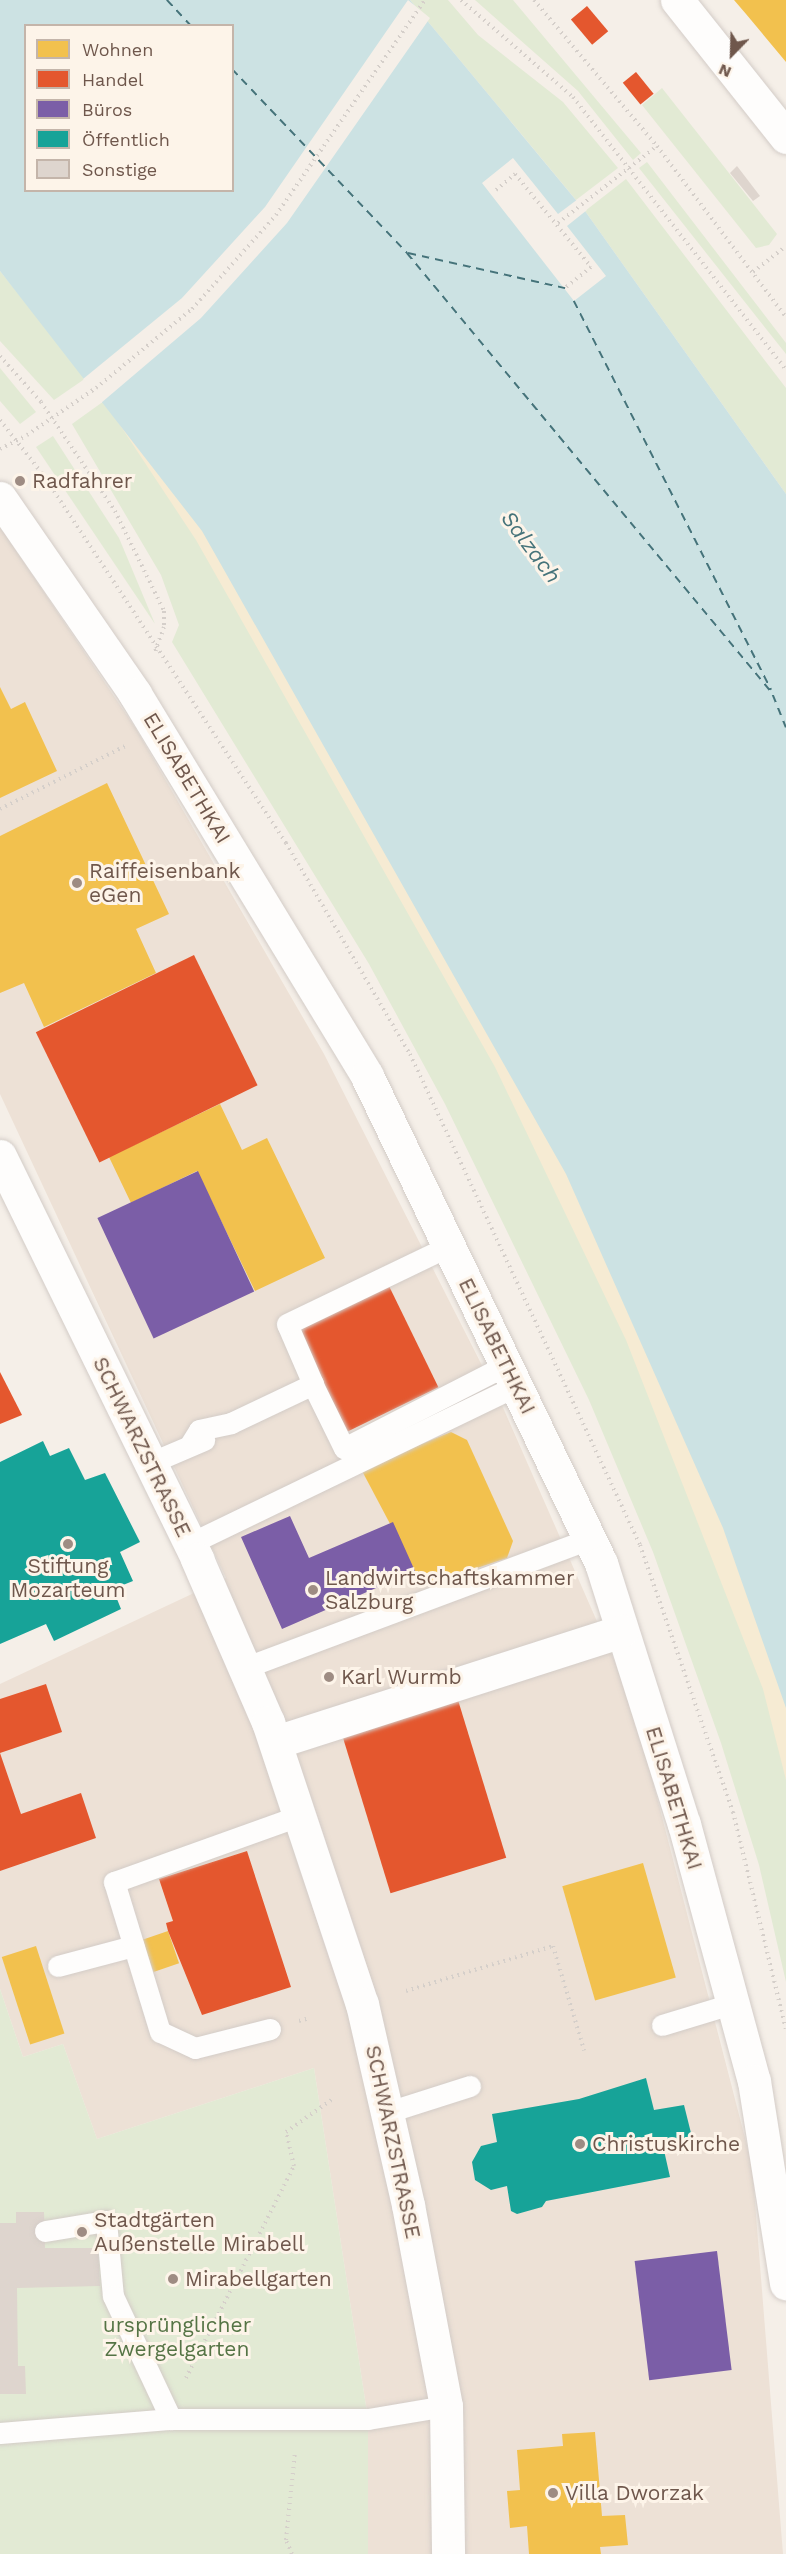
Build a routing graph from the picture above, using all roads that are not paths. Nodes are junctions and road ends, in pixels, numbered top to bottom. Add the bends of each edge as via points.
1 (677, 0) edge
2 (786, 137) edge
3 (0, 498) edge
4 (0, 1156) edge
5 (449, 1246) junction
6 (511, 1375) junction
7 (311, 1381) junction
8 (150, 1463) junction
9 (589, 1539) junction
10 (189, 1544) junction
11 (622, 1631) junction
12 (244, 1668) junction
13 (276, 1742) junction
14 (301, 1815) junction
15 (133, 1946) junction
16 (58, 1966) dead end
17 (731, 2004) junction
18 (662, 2025) dead end
19 (270, 2029) dead end
20 (470, 2086) dead end
21 (388, 2112) junction
22 (45, 2231) dead end
23 (786, 2283) edge
24 (446, 2406) junction
25 (171, 2419) junction
26 (0, 2433) edge
27 (448, 2554) edge

1 - 2 street
3 - 5 street, ELISABETHKAI via 158,729 367,1076
4 - 8 street, SCHWARZSTRASSE
5 - 6 street, ELISABETHKAI
5 - 7 lane via 287,1324
6 - 7 lane via 344,1448
6 - 9 street, ELISABETHKAI
6 - 10 lane
7 - 8 lane via 231,1423 199,1430 191,1443
8 - 10 street, SCHWARZSTRASSE
9 - 11 street, ELISABETHKAI
9 - 12 lane
10 - 12 street, SCHWARZSTRASSE
11 - 13 street
11 - 17 street, ELISABETHKAI via 684,1824
12 - 13 street, SCHWARZSTRASSE
13 - 14 street, SCHWARZSTRASSE
14 - 15 lane via 114,1882
14 - 21 street, SCHWARZSTRASSE via 362,2004
15 - 16 lane
15 - 19 lane via 160,2032 195,2048
17 - 18 lane
17 - 23 street, ELISABETHKAI via 754,2081
20 - 21 lane
21 - 24 street, SCHWARZSTRASSE
22 - 25 lane via 106,2221 113,2296
24 - 25 lane via 368,2419
24 - 27 street, SCHWARZSTRASSE
25 - 26 lane

